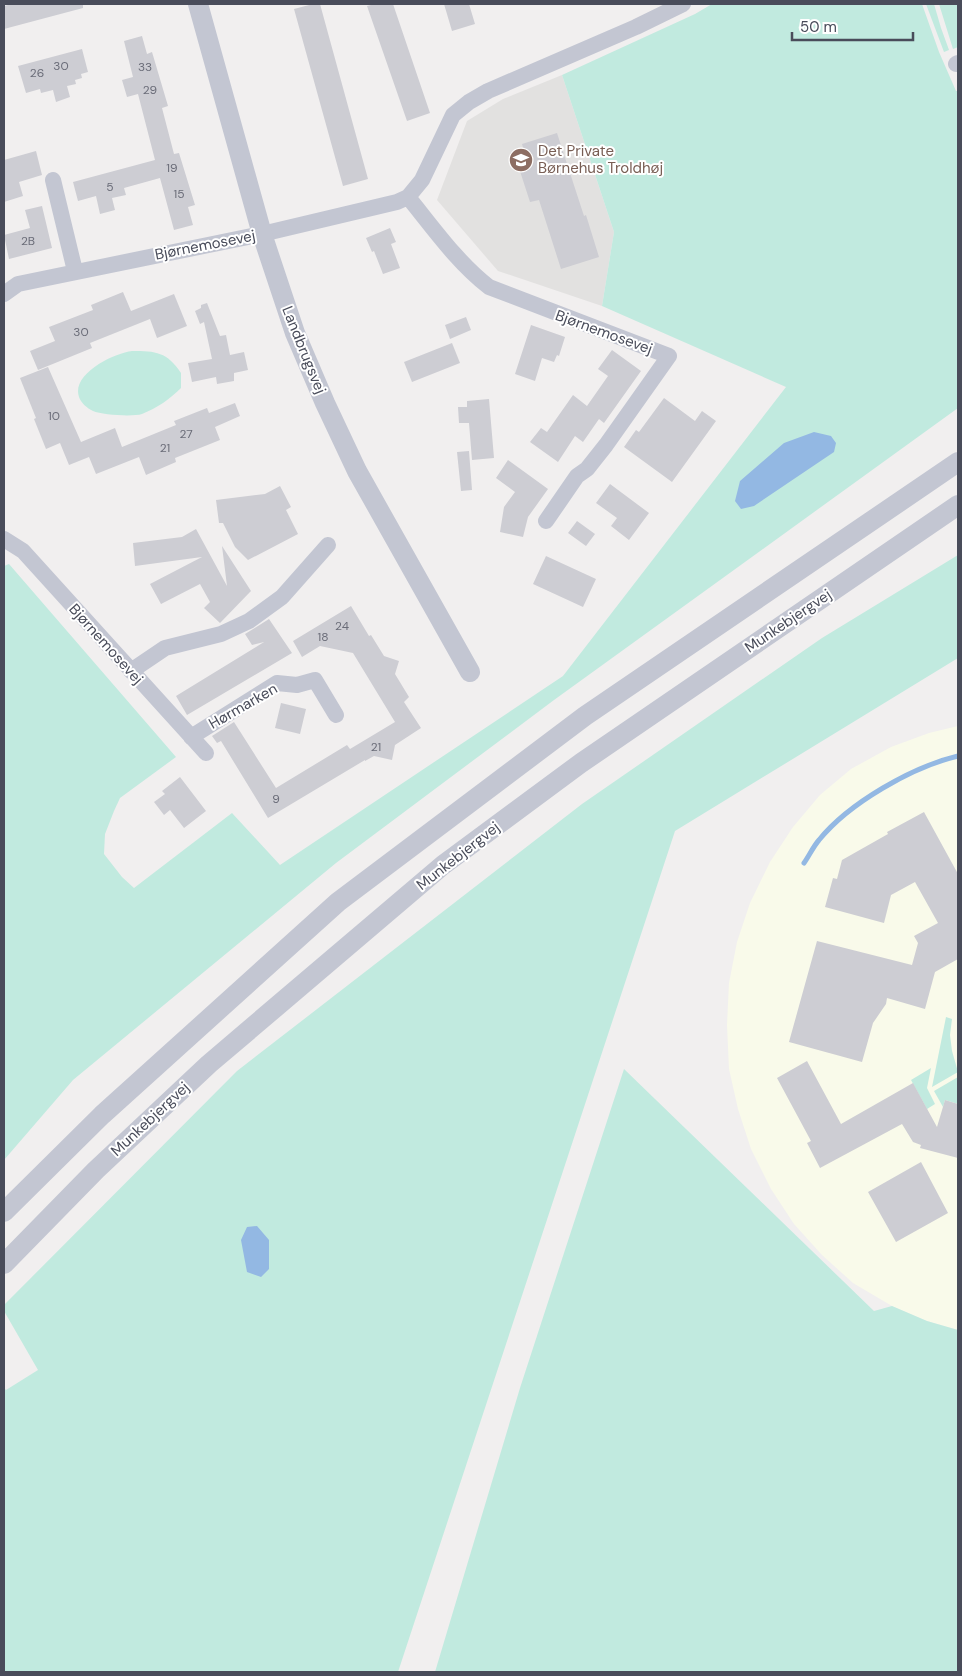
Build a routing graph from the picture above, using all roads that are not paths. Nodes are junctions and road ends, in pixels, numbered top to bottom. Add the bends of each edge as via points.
1 (198, 4) edge
2 (683, 4) edge
3 (53, 180) dead end
4 (408, 197) junction
5 (262, 234) junction
6 (76, 271) junction
7 (4, 294) edge
8 (958, 462) edge
9 (958, 505) edge
10 (546, 520) dead end
11 (4, 539) edge
12 (328, 545) dead end
13 (131, 671) junction
14 (470, 672) dead end
15 (336, 715) dead end
16 (191, 737) junction
17 (206, 753) dead end
18 (4, 1212) edge
19 (4, 1264) edge

1 - 5 street, Landbrugsvej
2 - 4 street via 469,102 453,115 422,180
3 - 6 street
4 - 5 street, Bjørnemosevej
4 - 10 street, Bjørnemosevej via 449,250 489,287 669,356 606,445 587,469 577,476
5 - 6 street, Bjørnemosevej
5 - 14 street, Landbrugsvej via 295,332 357,471
6 - 7 street, Bjørnemosevej via 18,284
8 - 18 street via 584,716 338,902 102,1115
9 - 19 street, Munkebjergvej via 581,763 443,865 209,1064 96,1170
11 - 13 street, Bjørnemosevej via 22,551
12 - 13 street via 282,597 249,621 221,634 165,648
13 - 16 street, Bjørnemosevej
15 - 16 street, Hørmarken via 315,680 297,685 277,684
16 - 17 street, Bjørnemosevej

